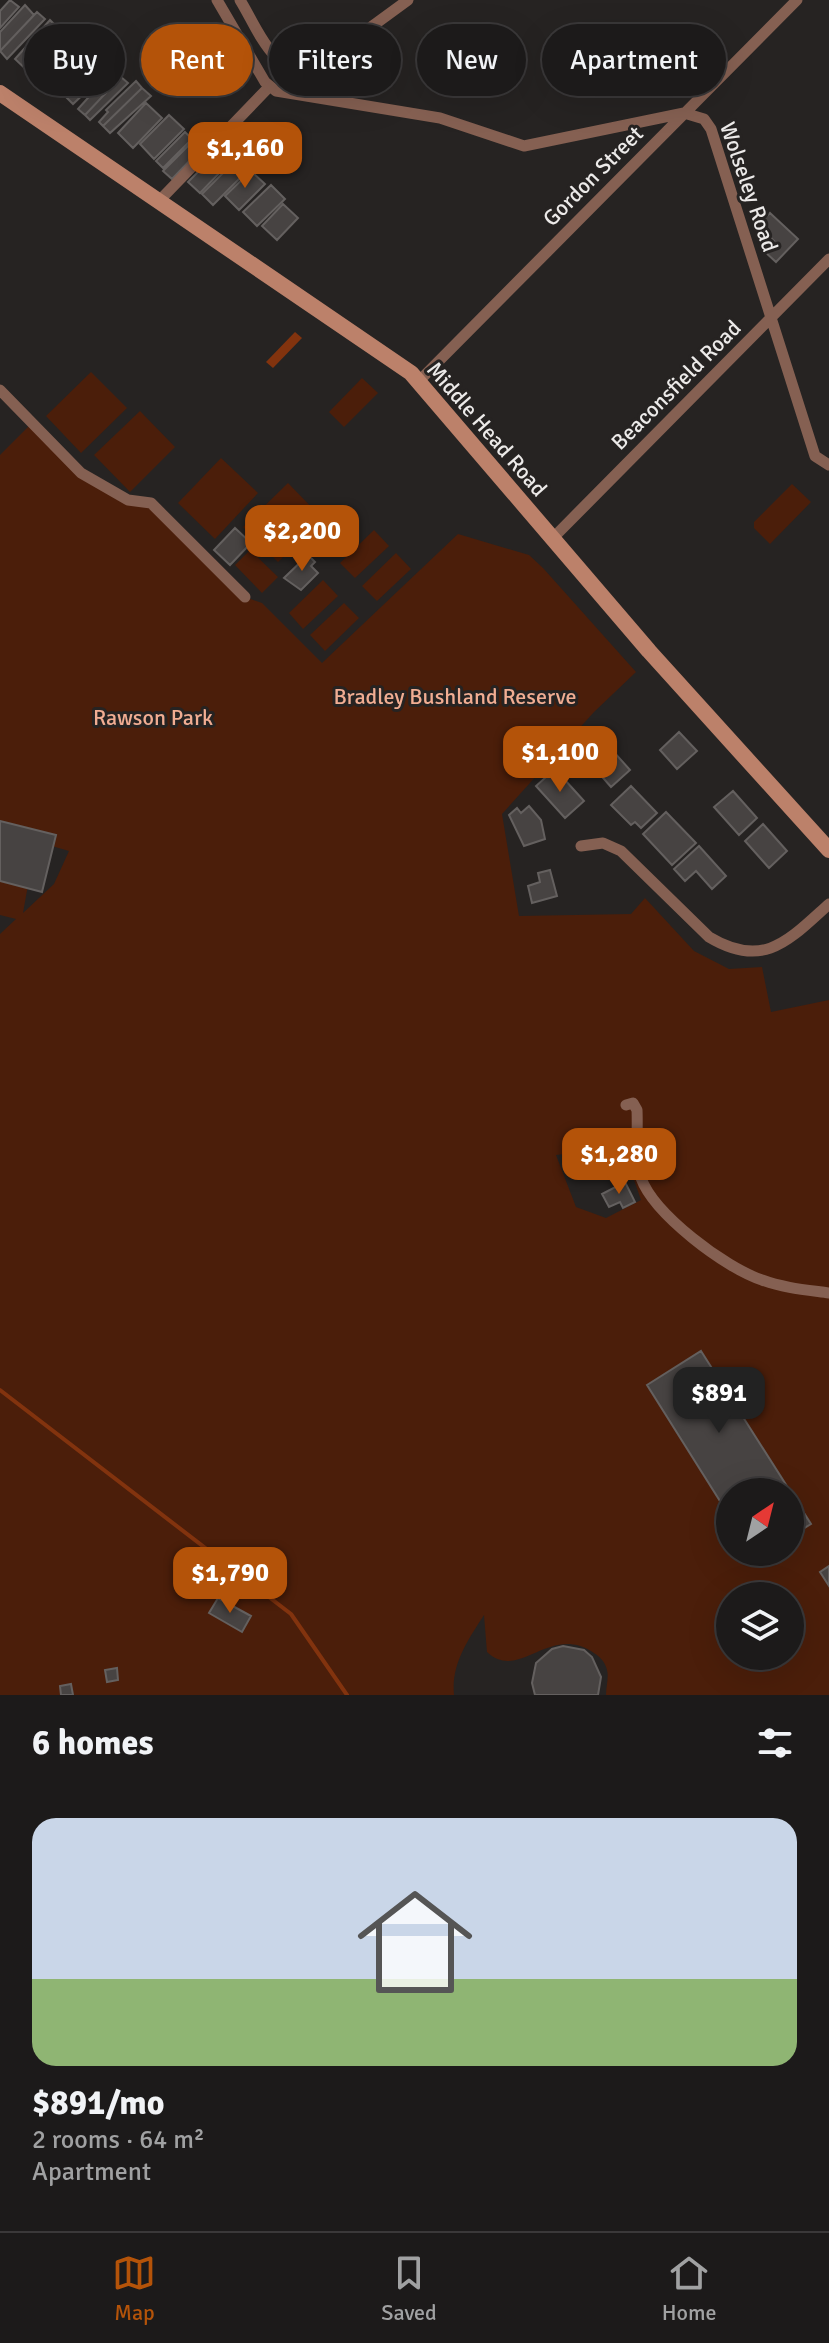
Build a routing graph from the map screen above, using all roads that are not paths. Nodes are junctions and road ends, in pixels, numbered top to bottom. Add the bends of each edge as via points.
1 (217, 0) edge
2 (240, 0) edge
3 (408, 0) edge
4 (797, 0) edge
5 (269, 87) joint
6 (0, 93) edge
7 (303, 96) edge
8 (684, 113) junction
9 (159, 201) junction
10 (829, 259) edge
11 (771, 317) junction
12 (419, 381) junction
13 (0, 390) edge
14 (829, 465) edge
15 (552, 539) junction
16 (245, 597) dead end
17 (581, 846) dead end
18 (829, 850) edge
19 (829, 904) edge
20 (626, 1105) dead end
21 (829, 1293) edge

1 - 5 street
2 - 3 street via 280,64 296,71 315,68
4 - 8 street, Gordon Street
5 - 9 street
6 - 9 street, Middle Head Road
7 - 8 street via 440,118 524,146
8 - 11 street, Wolseley Road via 704,119 711,129
8 - 12 street, Gordon Street
9 - 12 street, Middle Head Road
10 - 11 street, Beaconsfield Road
11 - 14 street, Wolseley Road via 815,456
11 - 15 street, Beaconsfield Road
12 - 15 street, Middle Head Road
13 - 16 street via 81,473 128,500 151,503
15 - 18 street, Middle Head Road
17 - 19 street via 603,843 621,851 709,937 727,948 755,952 780,946
20 - 21 street via 633,1103 637,1110 640,1176 651,1199 674,1222 729,1265 762,1281

